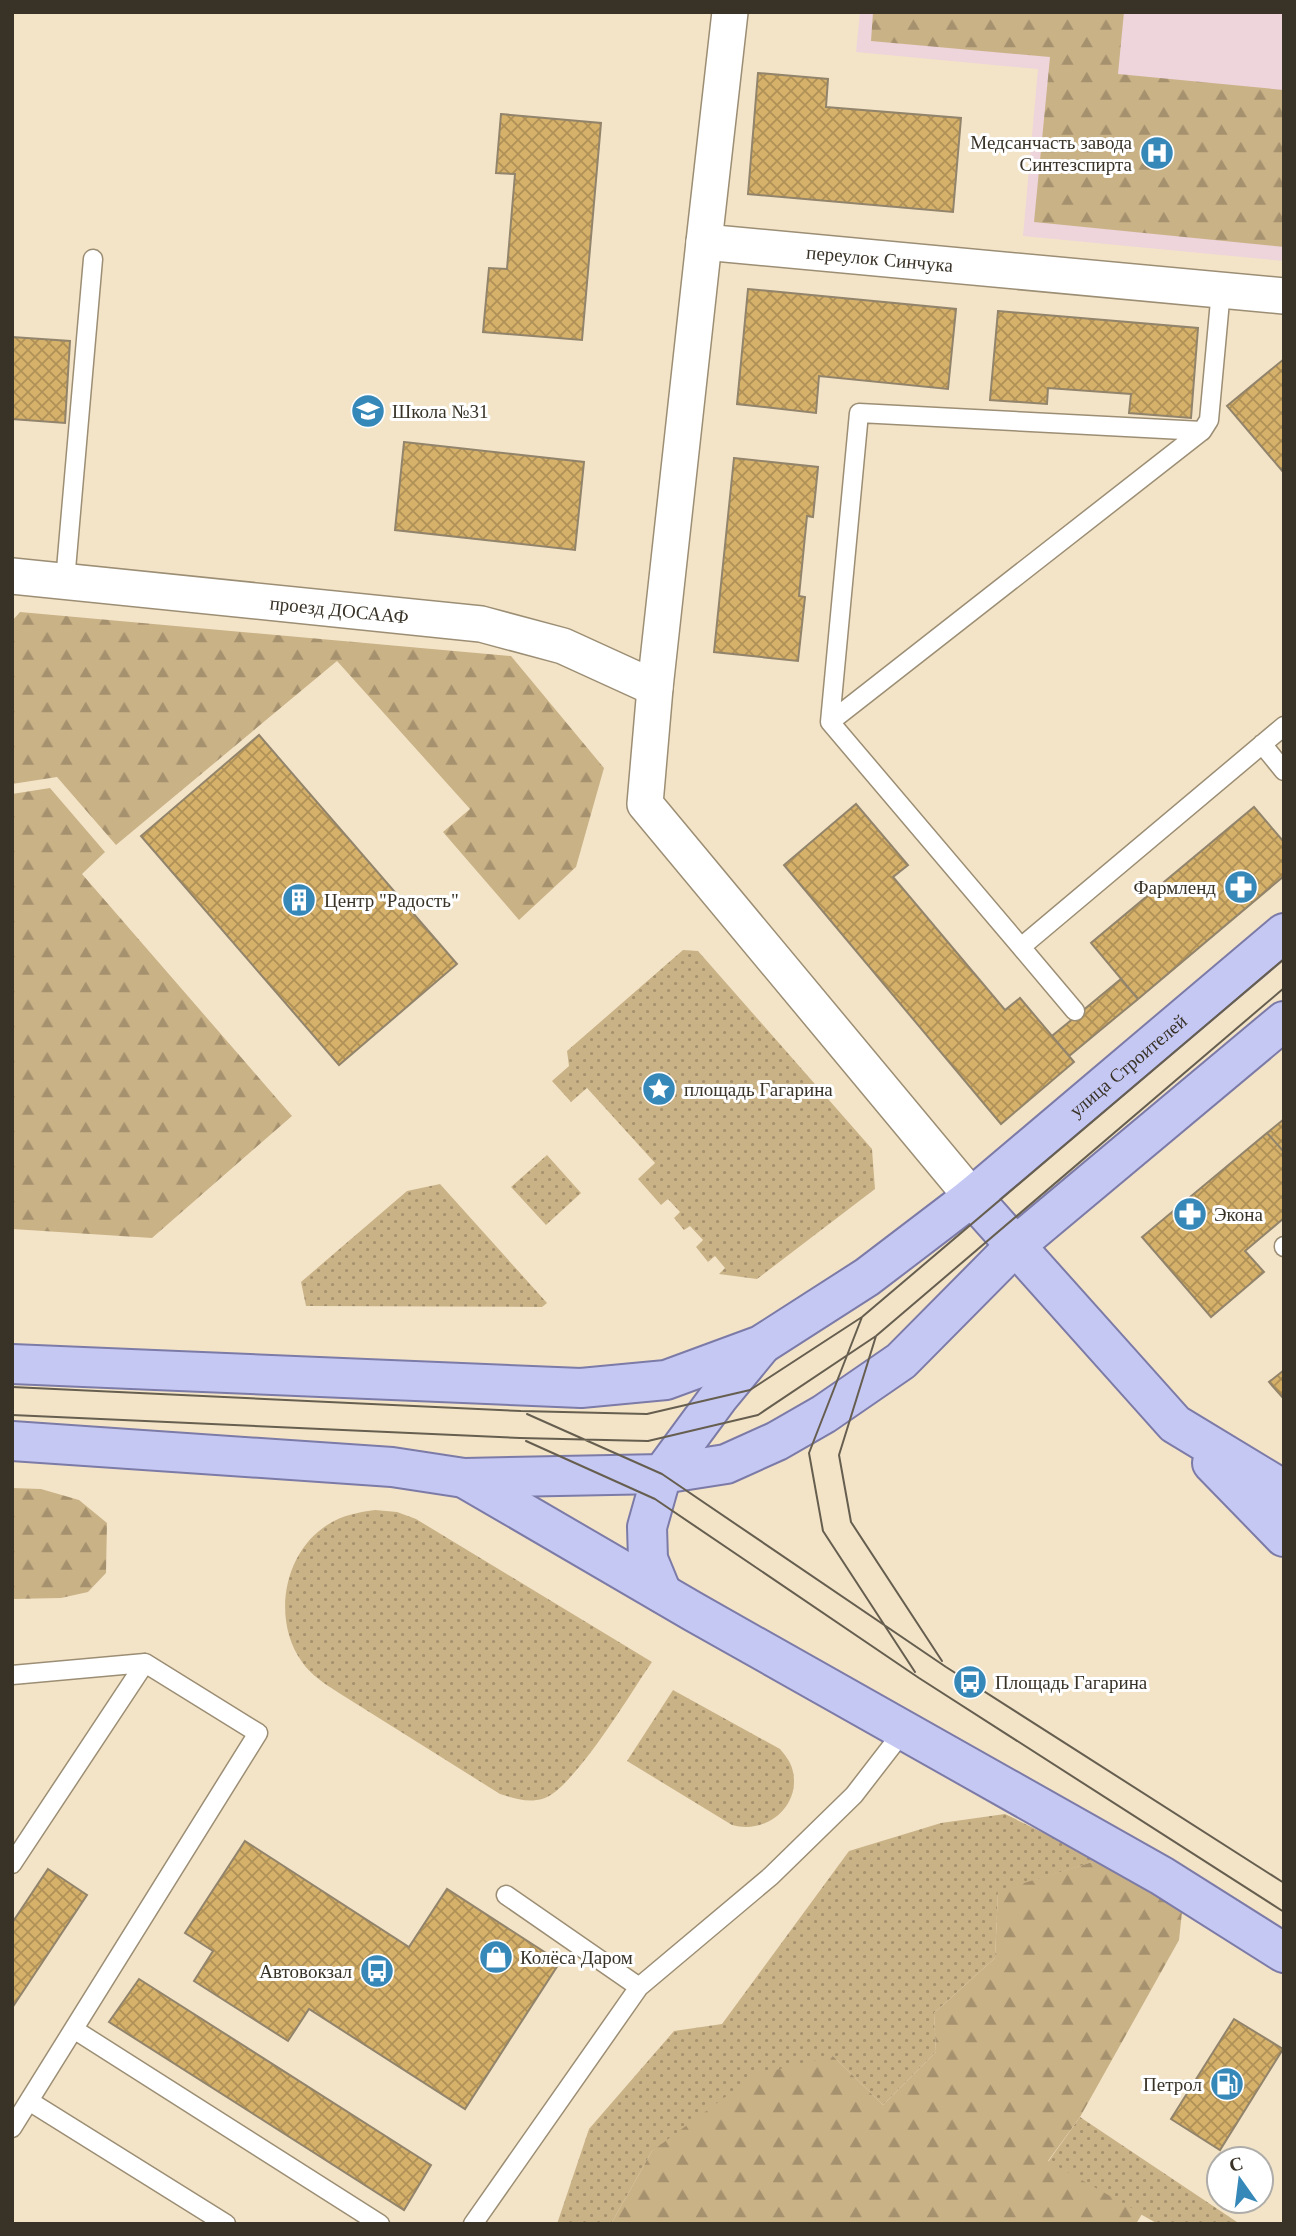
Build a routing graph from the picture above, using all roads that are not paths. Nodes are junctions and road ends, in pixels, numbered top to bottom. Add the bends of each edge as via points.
1 (730, 12) edge
2 (704, 242) junction
3 (93, 259) dead end
4 (1221, 290) junction
5 (1284, 296) edge
6 (1202, 431) junction
7 (12, 576) edge
8 (65, 581) junction
9 (655, 688) junction
10 (830, 722) junction
11 (1284, 726) edge
12 (1262, 744) junction
13 (1284, 771) edge
14 (1284, 933) edge
15 (1021, 947) junction
16 (1075, 1011) dead end
17 (1284, 1021) edge
18 (972, 1198) junction
19 (1015, 1246) junction
20 (761, 1345) junction
21 (12, 1364) edge
22 (1175, 1424) junction
23 (12, 1441) edge
24 (662, 1474) junction
25 (464, 1478) junction
26 (1284, 1490) edge
27 (1284, 1537) edge
28 (662, 1593) junction
29 (145, 1662) junction
30 (12, 1675) edge
31 (905, 1730) junction
32 (12, 1864) edge
33 (506, 1895) dead end
34 (1284, 1953) edge
35 (639, 1987) junction
36 (75, 2030) junction
37 (30, 2101) junction
38 (12, 2128) edge
39 (226, 2224) edge
40 (380, 2224) edge
41 (473, 2224) edge

1 - 2 street
2 - 4 street, переулок Синчука
2 - 9 street
3 - 8 lane
4 - 5 street, переулок Синчука
4 - 6 lane via 1209,420
6 - 10 lane
6 - 10 lane via 859,413
7 - 8 street, проезд ДОСААФ
8 - 9 street, проезд ДОСААФ via 481,624 563,646
9 - 18 street via 645,804
10 - 15 lane
11 - 12 lane
12 - 13 lane
12 - 15 lane
14 - 18 main road, улица Строителей
15 - 16 lane
17 - 19 main road
18 - 19 main road
18 - 20 main road, улица Строителей via 867,1277
19 - 22 main road
19 - 24 main road via 901,1361 824,1415 726,1464
20 - 21 main road via 666,1380 581,1388
20 - 24 main road
22 - 26 main road
22 - 27 main road
23 - 25 main road via 379,1466
24 - 25 main road
24 - 28 main road via 647,1527 648,1559
25 - 28 main road
28 - 31 main road
29 - 30 lane
29 - 32 lane
29 - 36 lane via 258,1733
31 - 34 main road via 1162,1876
31 - 35 lane via 854,1795 772,1876
33 - 35 lane
35 - 41 lane
36 - 37 lane
36 - 40 lane
37 - 38 lane
37 - 39 lane

